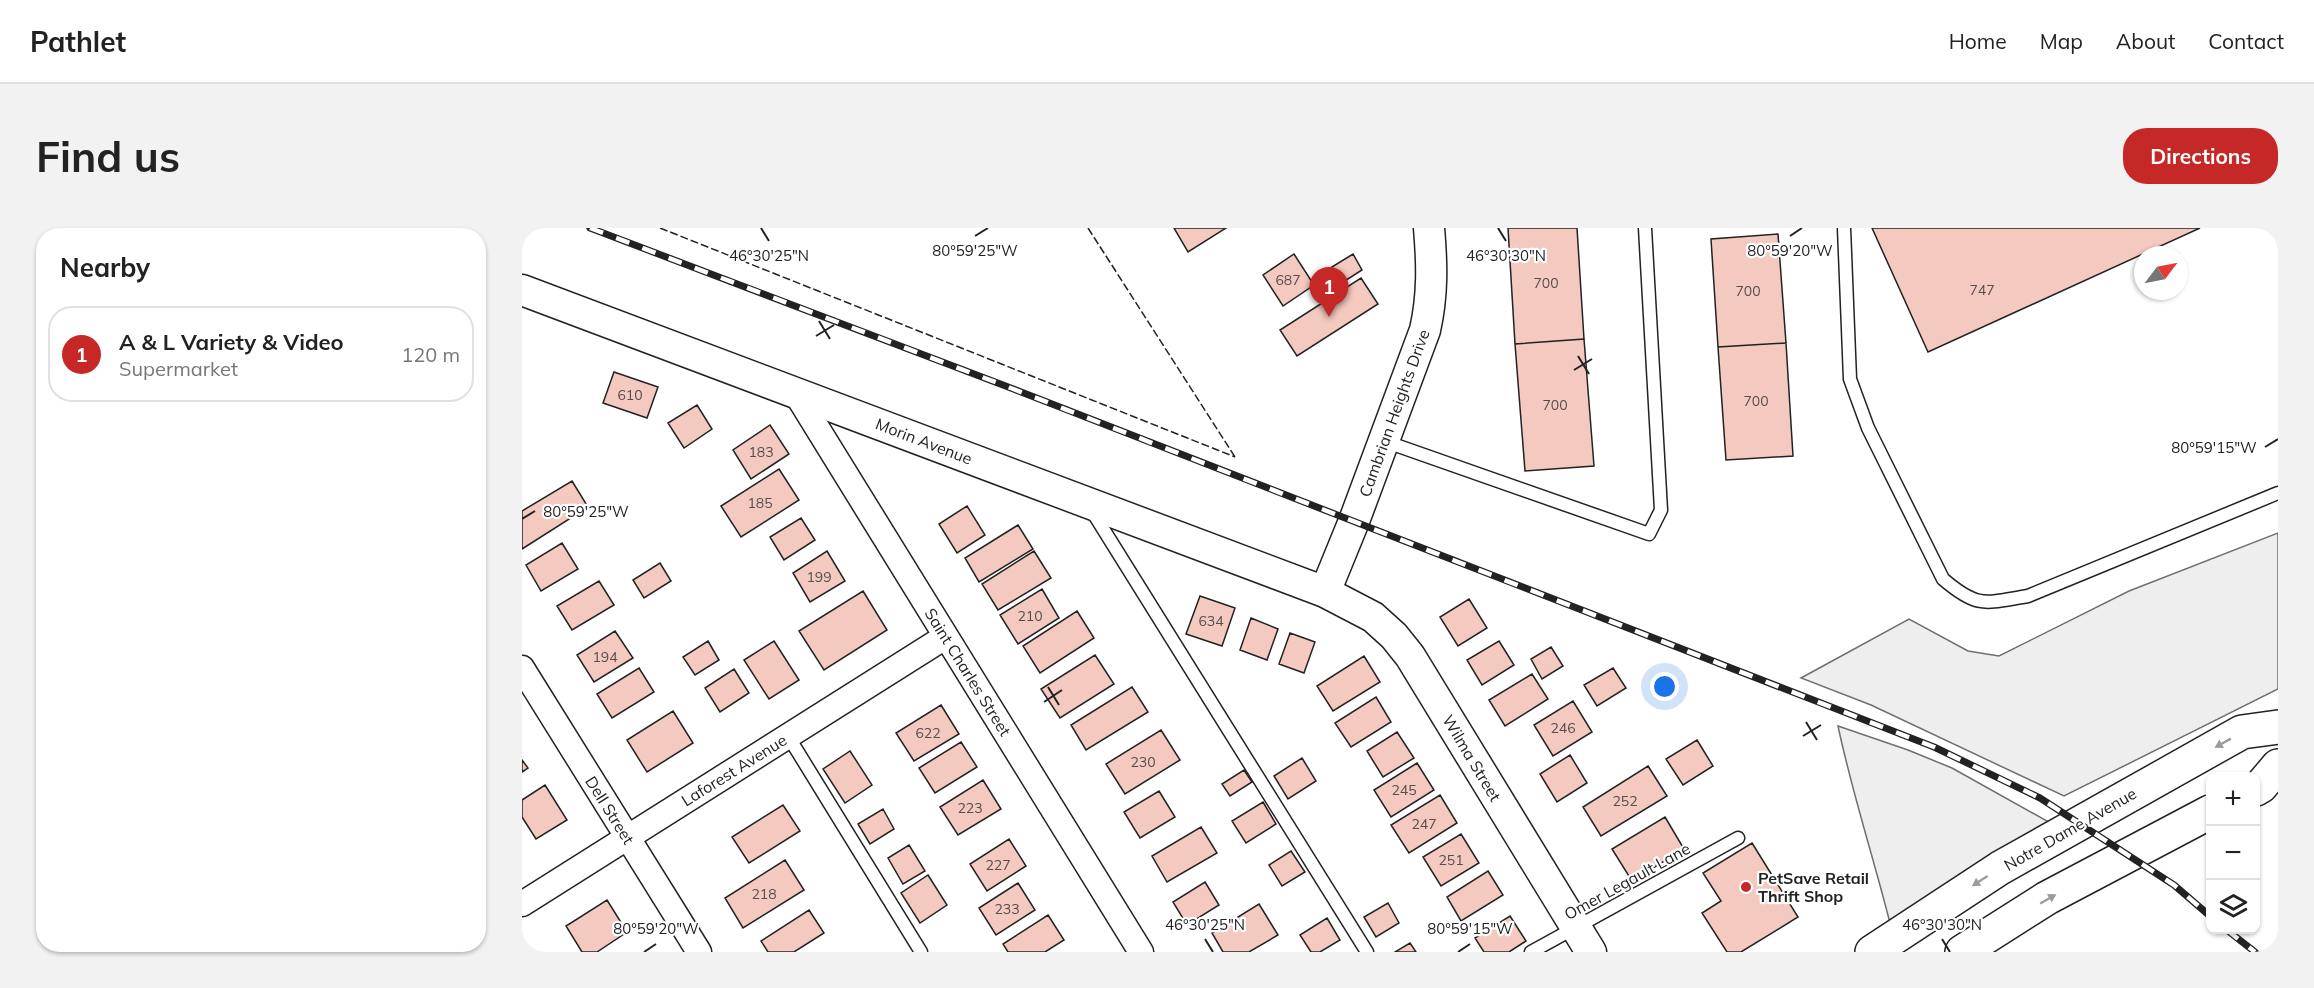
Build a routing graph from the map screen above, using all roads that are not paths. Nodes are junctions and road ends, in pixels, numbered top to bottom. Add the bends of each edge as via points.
1 (1430, 228) edge
2 (1645, 228) edge
3 (1844, 228) edge
4 (522, 290) edge
5 (795, 392) junction
6 (1384, 441) junction
7 (2278, 493) edge
8 (1087, 502) junction
9 (1325, 592) junction
10 (945, 637) junction
11 (522, 668) edge
12 (2278, 727) edge
13 (788, 736) junction
14 (2278, 766) edge
15 (2260, 787) edge
16 (2206, 815) edge
17 (627, 838) junction
18 (1738, 838) dead end
19 (522, 904) edge
20 (1584, 940) edge
21 (699, 952) edge
22 (921, 952) edge
23 (1141, 952) edge
24 (1367, 952) edge
25 (1531, 952) edge
26 (1872, 952) edge
27 (1962, 952) edge

1 - 6 street, Cambrian Heights Drive via 1430,308
2 - 6 lane via 1661,510 1649,534
3 - 7 lane via 1850,379 1868,428 1943,579 1963,596 1985,603 2028,596
4 - 5 street, Morin Avenue
5 - 8 street, Morin Avenue
5 - 10 street, Saint Charles Street
6 - 9 street, Cambrian Heights Drive
8 - 9 street, Morin Avenue
8 - 24 lane
9 - 20 street, Wilma Street via 1373,617 1410,656
10 - 13 street, Laforest Avenue
10 - 23 street, Saint Charles Street
11 - 17 street, Dell Street
12 -> 26 main road, Notre Dame Avenue via 2242,732 2000,868
13 - 17 street, Laforest Avenue
13 - 22 lane
14 - 15 main road
27 -> 16 main road via 2048,898
17 - 19 street, Laforest Avenue
17 - 21 street, Dell Street
18 - 20 lane, Omer Legault Lane
20 - 25 lane, Omer Legault Lane

